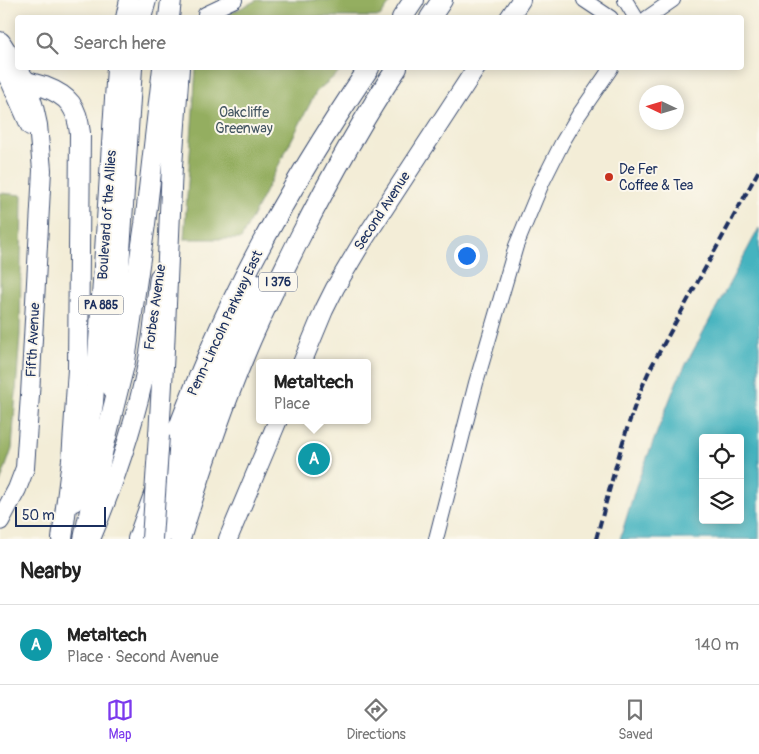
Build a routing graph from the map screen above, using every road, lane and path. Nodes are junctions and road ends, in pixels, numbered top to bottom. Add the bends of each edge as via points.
1 (171, 0) edge
2 (184, 0) edge
3 (212, 0) edge
4 (235, 0) edge
5 (414, 0) edge
6 (442, 0) edge
7 (521, 0) edge
8 (584, 0) edge
9 (625, 0) edge
10 (673, 0) edge
11 (141, 6) edge
12 (129, 15) edge
13 (169, 15) edge
14 (183, 15) edge
15 (204, 15) edge
16 (205, 15) edge
17 (404, 15) edge
18 (432, 15) edge
19 (511, 15) edge
20 (606, 15) edge
21 (634, 15) edge
22 (651, 15) edge
23 (0, 42) edge
24 (15, 64) edge
25 (0, 66) edge
26 (19, 70) edge
27 (116, 70) edge
28 (133, 70) edge
29 (163, 70) edge
30 (179, 70) edge
31 (368, 70) edge
32 (396, 70) edge
33 (475, 70) edge
34 (610, 70) edge
35 (26, 80) junction
36 (41, 152) junction
37 (172, 166) junction
38 (304, 359) edge
39 (180, 423) junction
40 (276, 424) edge
41 (103, 449) junction
42 (191, 473) junction
43 (0, 522) edge
44 (87, 535) edge
45 (63, 539) edge
46 (127, 539) edge
47 (138, 539) edge
48 (152, 539) edge
49 (160, 539) edge
50 (180, 539) edge
51 (228, 539) edge
52 (436, 539) edge

1 - 13 highway
2 - 14 highway
3 - 15 street
4 - 16 street
5 - 17 highway
6 - 18 highway
7 - 19 main road
8 - 20 street
9 - 21 street
10 - 22 street
11 - 12 main road
23 - 24 highway, Fifth Avenue
25 - 36 main road, Fifth Avenue via 10,81
26 - 35 highway, Fifth Avenue
27 - 45 main road, Boulevard of the Allies / PA 885 via 94,403 87,446
28 - 41 main road, Boulevard of the Allies / PA 885 via 113,380
29 - 41 highway via 145,224 122,374
30 - 37 highway, Forbes Avenue
31 - 39 highway, Penn-Lincoln Parkway East / I 376 via 265,236 222,324
32 - 42 highway via 308,196 269,269 213,388
33 - 38 main road, Second Avenue via 352,258 324,310
34 - 52 street via 562,142 516,246 476,383
35 - 36 main road, Fifth Avenue
35 - 45 highway via 68,100 80,133 77,403
36 - 43 main road, Fifth Avenue via 25,468
37 - 44 main road, Forbes Avenue via 151,338 141,390 120,465
37 - 48 highway, bridge
39 - 46 highway
39 - 47 highway, Penn-Lincoln Parkway East / I 376
40 - 51 main road
41 - 44 highway, Boulevard of the Allies / PA 885
42 - 49 highway
42 - 50 highway

